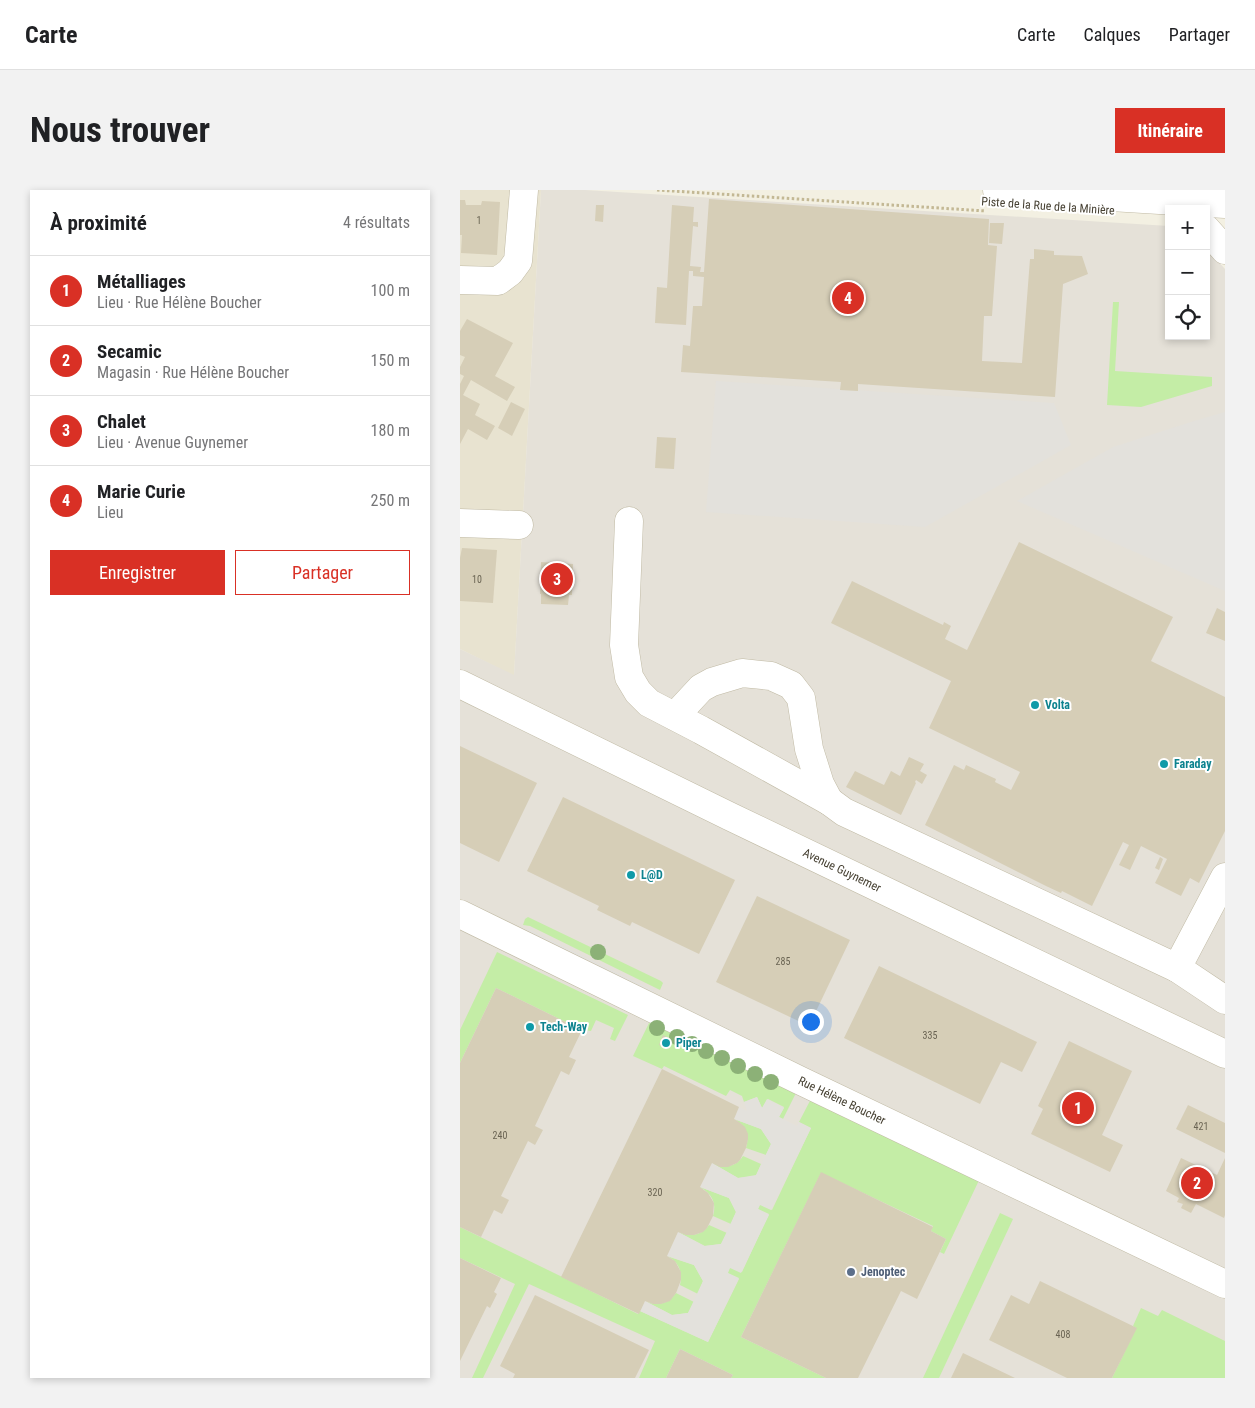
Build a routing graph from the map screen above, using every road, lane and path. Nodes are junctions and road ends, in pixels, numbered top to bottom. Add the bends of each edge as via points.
1 (524, 190) edge
2 (657, 190) edge
3 (993, 200) edge
4 (1225, 204) edge
5 (1165, 205) edge
6 (1210, 205) edge
7 (1210, 233) edge
8 (1225, 250) edge
9 (460, 280) edge
10 (630, 521) dead end
11 (460, 523) edge
12 (519, 525) dead end
13 (460, 684) edge
14 (675, 716) junction
15 (829, 801) junction
16 (1225, 877) edge
17 (460, 914) edge
18 (1177, 968) junction
19 (1225, 1000) edge
20 (1225, 1054) edge
21 (1225, 1284) edge

1 - 9 street via 518,261 498,280
2 - 3 path, Piste de la Rue de la Minière
3 - 5 street
4 - 6 street
7 - 8 street
10 - 14 street via 624,645 629,677 649,702
11 - 12 street
13 - 20 street, Avenue Guynemer
14 - 15 street
14 - 15 street via 701,688 742,673 771,676 791,685 801,698 809,749
15 - 18 street via 844,812
16 - 18 street
17 - 21 street, Rue Hélène Boucher
18 - 19 street

